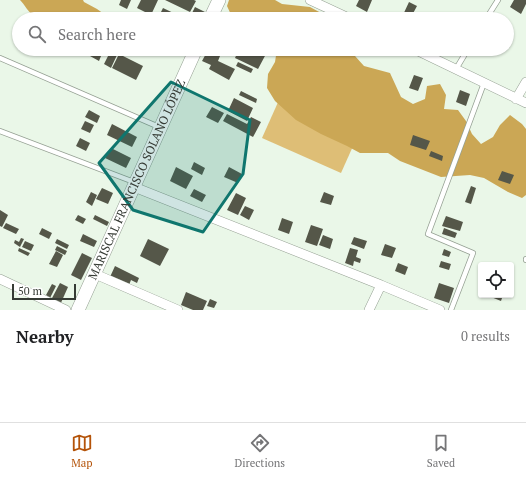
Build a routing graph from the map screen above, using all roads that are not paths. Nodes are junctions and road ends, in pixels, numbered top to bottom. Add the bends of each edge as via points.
1 (310, 0) edge
2 (498, 0) edge
3 (217, 1) edge
4 (213, 12) edge
5 (336, 12) edge
6 (490, 12) edge
7 (193, 56) edge
8 (429, 56) edge
9 (464, 56) edge
10 (0, 58) edge
11 (456, 69) junction
12 (526, 82) edge
13 (484, 83) junction
14 (516, 99) junction
15 (526, 103) edge
16 (161, 128) junction
17 (0, 131) edge
18 (135, 185) junction
19 (95, 274) junction
20 (0, 280) edge
21 (381, 285) junction
22 (66, 310) edge
23 (78, 310) edge
24 (178, 310) edge
25 (370, 310) edge
26 (440, 310) edge
27 (451, 310) edge

1 - 5 street
2 - 6 lane
3 - 4 main road
7 - 16 main road, MARISCAL FRANCISCO SOLANO LÓPEZ
8 - 11 street
9 - 11 lane
10 - 16 lane
11 - 13 street
12 - 14 street
13 - 14 street
13 - 27 lane via 428,234 473,253
14 - 15 street
16 - 18 main road, MARISCAL FRANCISCO SOLANO LÓPEZ
17 - 18 lane
18 - 19 main road, MARISCAL FRANCISCO SOLANO LÓPEZ
18 - 21 street
19 - 23 main road, MARISCAL FRANCISCO SOLANO LÓPEZ
19 - 24 street
20 - 22 street
21 - 25 street
21 - 26 street

